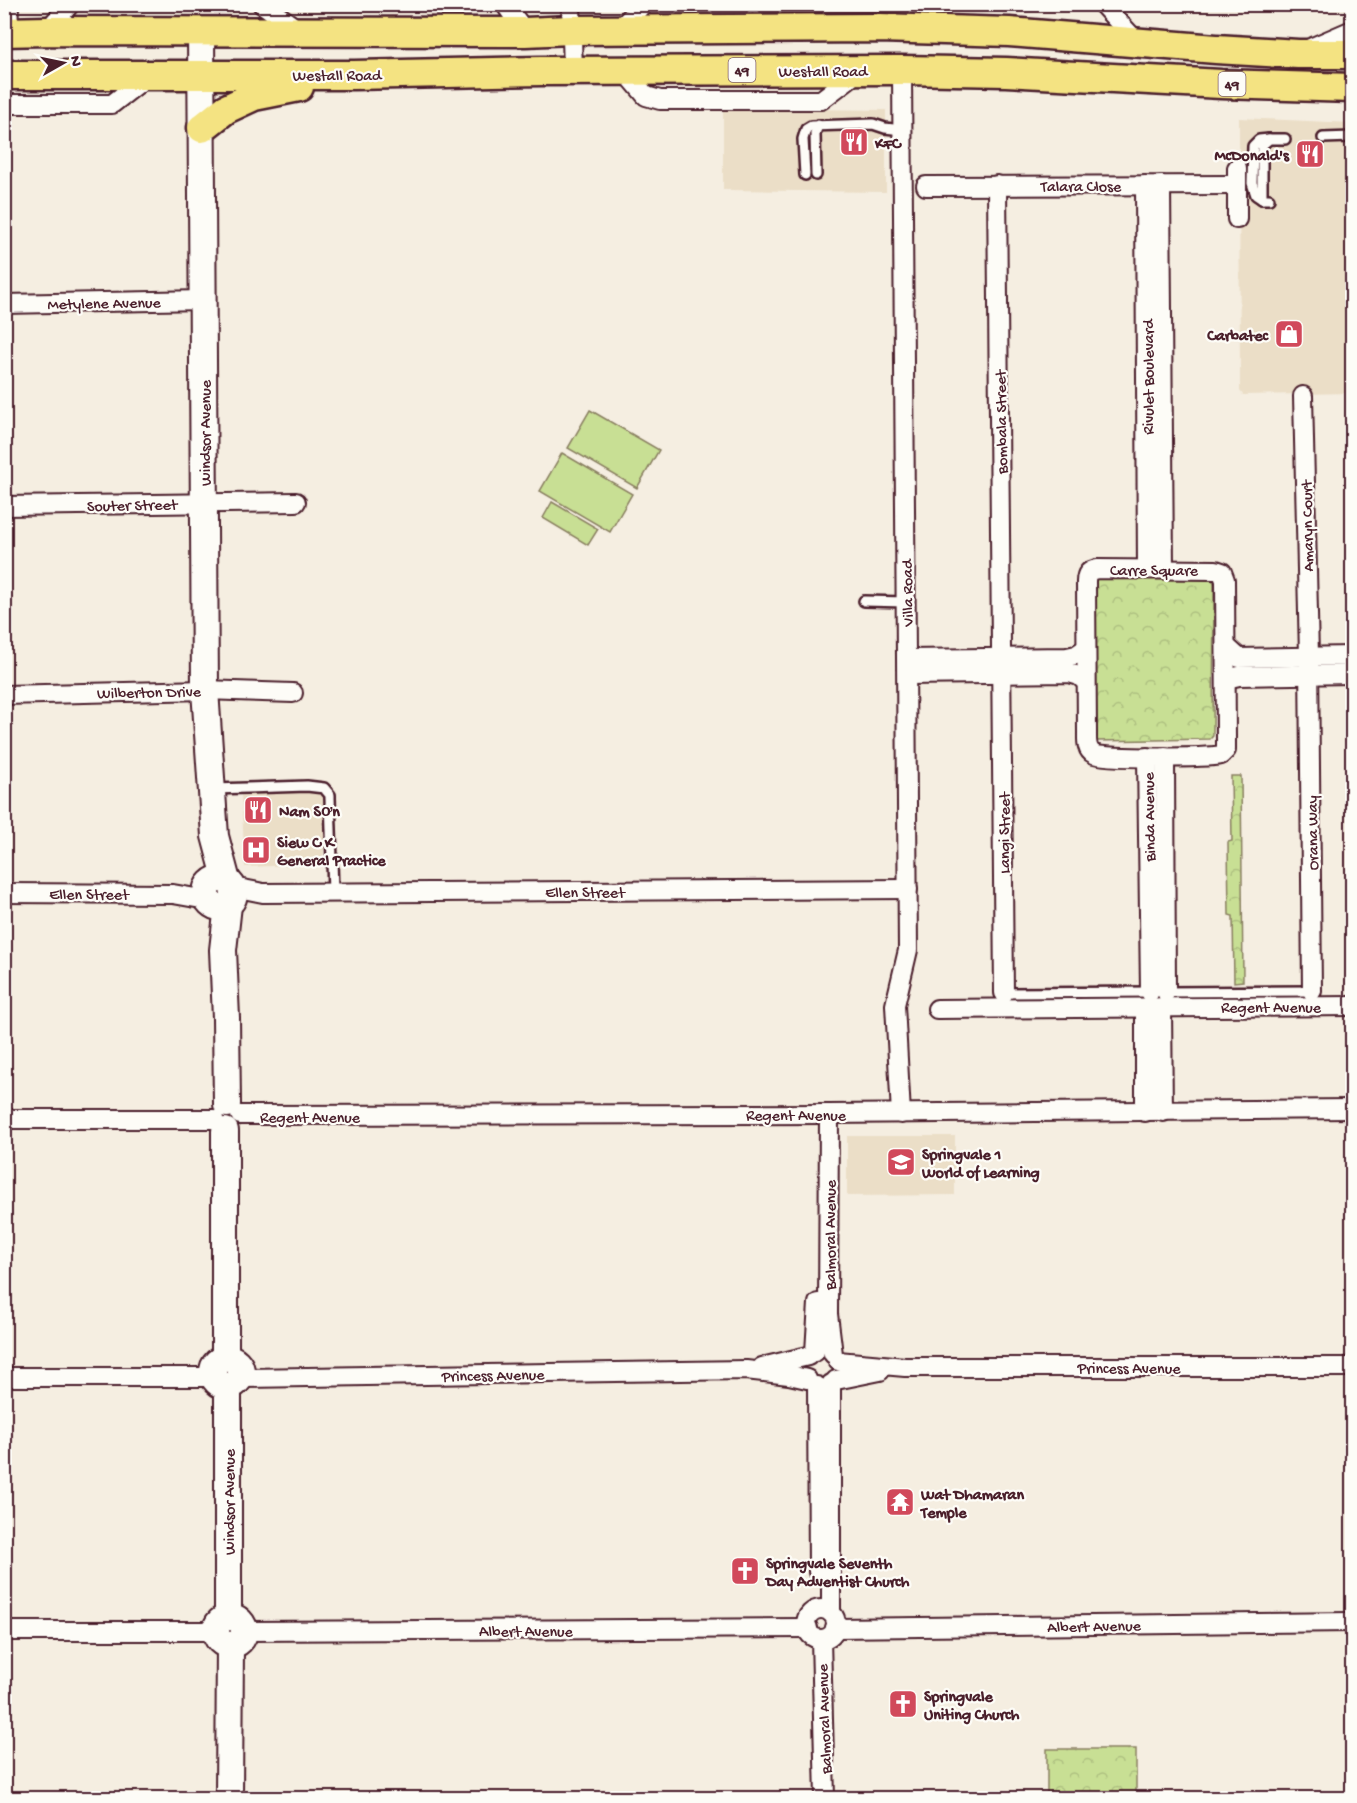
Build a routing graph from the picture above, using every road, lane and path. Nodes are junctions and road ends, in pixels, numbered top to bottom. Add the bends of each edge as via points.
1 (70, 4) edge
2 (262, 4) edge
3 (505, 4) edge
4 (643, 4) edge
5 (1102, 4) edge
6 (571, 17) edge
7 (7, 23) edge
8 (619, 30) junction
9 (1353, 30) edge
10 (47, 31) junction
11 (201, 31) junction
12 (300, 31) junction
13 (525, 32) junction
14 (1138, 43) junction
15 (1298, 54) junction
16 (1353, 54) edge
17 (625, 70) junction
18 (860, 70) junction
19 (902, 70) junction
20 (573, 71) junction
21 (201, 74) junction
22 (4, 75) edge
23 (149, 75) junction
24 (354, 75) junction
25 (1353, 88) edge
26 (4, 105) edge
27 (818, 125) junction
28 (202, 128) junction
29 (902, 130) junction
30 (1323, 138) dead end
31 (1353, 138) edge
32 (1285, 139) dead end
33 (804, 175) dead end
34 (816, 175) dead end
35 (997, 185) junction
36 (1153, 185) junction
37 (926, 186) dead end
38 (1266, 199) dead end
39 (1237, 219) dead end
40 (203, 300) junction
41 (4, 304) edge
42 (1303, 396) dead end
43 (296, 502) dead end
44 (204, 503) junction
45 (4, 506) edge
46 (1156, 569) junction
47 (864, 601) dead end
48 (906, 602) junction
49 (1226, 646) junction
50 (1086, 648) junction
51 (1353, 656) edge
52 (1309, 665) junction
53 (1002, 666) junction
54 (907, 667) junction
55 (1353, 674) edge
56 (1226, 679) junction
57 (1086, 682) junction
58 (205, 690) junction
59 (293, 693) dead end
60 (4, 695) edge
61 (1156, 757) junction
62 (212, 789) junction
63 (908, 889) junction
64 (333, 892) junction
65 (4, 893) edge
66 (219, 893) junction
67 (1312, 991) joint
68 (1004, 993) joint
69 (1156, 1000) junction
70 (1353, 1006) edge
71 (937, 1008) dead end
72 (1353, 1109) edge
73 (1154, 1112) junction
74 (823, 1114) junction
75 (901, 1114) junction
76 (226, 1117) junction
77 (4, 1119) edge
78 (824, 1356) junction
79 (905, 1367) junction
80 (1353, 1367) edge
81 (746, 1370) junction
82 (227, 1375) junction
83 (4, 1377) edge
84 (823, 1382) junction
85 (1353, 1622) edge
86 (823, 1623) junction
87 (229, 1631) junction
88 (4, 1632) edge
89 (229, 1798) edge
90 (825, 1798) edge

1 - 10 street
2 - 12 street
3 - 13 street
4 - 8 street
5 - 14 street
6 - 8 main road, 49
6 - 13 main road, 49
6 - 20 street
7 - 10 main road, 49
8 - 14 main road, 49 via 892,29 1009,32
9 - 15 street
10 - 11 main road, 49
11 - 12 main road, 49
11 - 21 street, Windsor Avenue
12 - 13 main road, 49
14 - 15 main road, 49
15 - 16 main road, 49
17 - 18 main road, Westall Road / 49
17 - 18 street, Westall Road via 646,96 660,100 821,100
17 - 20 main road, Westall Road / 49
18 - 19 main road, Westall Road / 49
19 - 25 main road, Westall Road / 49
19 - 29 street, Villa Road
20 - 24 main road, Westall Road / 49
21 - 23 main road, Westall Road / 49
21 - 24 main road, Westall Road / 49
21 - 28 street, Windsor Avenue
22 - 23 main road, Westall Road / 49
23 - 26 street via 112,104
24 - 28 main road via 254,96 226,109
27 - 29 lane via 873,124
27 - 33 lane via 806,129
27 - 34 lane
28 - 40 street, Windsor Avenue
29 - 48 street, Villa Road
30 - 31 lane
32 - 38 lane via 1269,139 1262,148
35 - 36 street, Talara Close
35 - 37 street, Talara Close
35 - 53 street, Bombala Street
36 - 39 street, Talara Close via 1237,177
36 - 46 street, Rivulet Boulevard
40 - 41 street, Metylene Avenue
40 - 44 street, Windsor Avenue
42 - 52 street, Amaryn Court
43 - 44 street, Souter Street
44 - 45 street, Souter Street
44 - 58 street, Windsor Avenue
46 - 49 street, Carre Square via 1222,572
46 - 50 street, Carre Square via 1098,569 1087,574
47 - 48 lane
48 - 54 street, Villa Road
49 - 52 street via 1239,658
49 - 56 street, Carre Square
50 - 53 street via 1067,657
50 - 57 street, Carre Square
51 - 52 street
52 - 55 street
52 - 56 street
52 - 67 street, Orana Way
53 - 54 street
53 - 57 street via 1069,674
53 - 68 street, Langi Street
54 - 63 street, Villa Road
56 - 61 street, Carre Square via 1224,753
57 - 61 street, Carre Square via 1087,740 1091,753
58 - 59 street, Wilberton Drive
58 - 60 street, Wilberton Drive
58 - 62 street, Windsor Avenue
61 - 69 street, Binda Avenue
62 - 64 lane via 324,788 330,798
62 - 66 street, Windsor Avenue
63 - 64 street, Ellen Street
63 - 75 street, Villa Road via 908,950 895,1005
64 - 66 street, Ellen Street
65 - 66 street, Ellen Street
66 - 76 street, Windsor Avenue via 226,1018
67 - 69 lane
68 - 69 lane
69 - 70 street, Regent Avenue
69 - 71 street, Regent Avenue
69 - 73 street, Binda Avenue
72 - 73 street, Regent Avenue
73 - 75 street, Regent Avenue
74 - 75 street, Regent Avenue
74 - 76 street, Regent Avenue
74 - 78 street, Balmoral Avenue via 828,1314
76 - 77 street, Regent Avenue
76 - 82 street, Windsor Avenue
78 - 79 street, Princess Avenue
78 - 81 street, Princess Avenue
78 - 84 street via 840,1371
78 - 84 street via 804,1367
79 - 80 street, Princess Avenue
79 - 84 street, Princess Avenue
81 - 82 street, Princess Avenue
81 - 84 street, Princess Avenue
82 - 83 street, Princess Avenue
82 - 87 street, Windsor Avenue
84 - 86 street, Balmoral Avenue
85 - 86 street, Albert Avenue
86 - 87 street, Albert Avenue
86 - 90 street, Balmoral Avenue
87 - 88 street, Albert Avenue
87 - 89 street, Windsor Avenue

